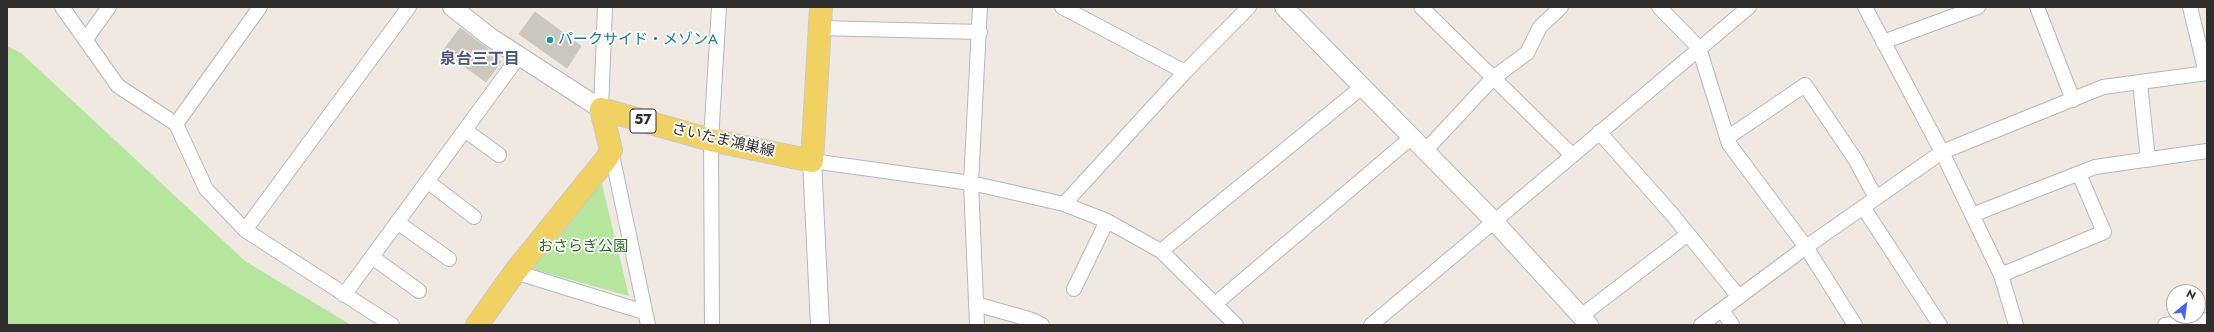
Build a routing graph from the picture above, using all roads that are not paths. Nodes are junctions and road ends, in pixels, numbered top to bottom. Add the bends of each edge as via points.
1 (62, 7) edge
2 (109, 7) edge
3 (260, 7) edge
4 (409, 7) edge
5 (452, 7) edge
6 (605, 7) edge
7 (719, 7) edge
8 (980, 7) edge
9 (1062, 7) edge
10 (1249, 7) edge
11 (1284, 7) edge
12 (1421, 7) edge
13 (1561, 7) edge
14 (1659, 7) edge
15 (1750, 7) edge
16 (1865, 7) edge
17 (1978, 7) edge
18 (2037, 7) edge
19 (2190, 7) edge
20 (820, 17) edge
21 (980, 32) junction
22 (86, 39) junction
23 (1884, 42) junction
24 (1699, 48) junction
25 (519, 56) junction
26 (1186, 72) junction
27 (2207, 73) edge
28 (1493, 78) junction
29 (2140, 82) junction
30 (1362, 87) junction
31 (2073, 100) junction
32 (601, 109) junction
33 (176, 124) junction
34 (465, 130) junction
35 (1599, 132) junction
36 (1412, 138) junction
37 (1727, 138) junction
38 (711, 140) junction
39 (611, 150) junction
40 (1425, 151) junction
41 (2207, 151) edge
42 (1942, 152) junction
43 (499, 155) dead end
44 (1572, 155) junction
45 (2148, 160) junction
46 (812, 161) junction
47 (2080, 174) junction
48 (427, 181) junction
49 (971, 183) junction
50 (1876, 198) junction
51 (1064, 204) junction
52 (1863, 207) junction
53 (1972, 215) junction
54 (474, 217) dead end
55 (1494, 220) junction
56 (1107, 221) junction
57 (397, 222) junction
58 (245, 230) junction
59 (1688, 234) junction
60 (1806, 246) junction
61 (1161, 251) junction
62 (372, 256) junction
63 (449, 259) dead end
64 (516, 272) junction
65 (2001, 274) junction
66 (1074, 289) dead end
67 (419, 291) dead end
68 (344, 295) junction
69 (1739, 297) junction
70 (976, 304) junction
71 (1215, 304) junction
72 (1722, 310) junction
73 (646, 318) edge
74 (1585, 320) edge
75 (2207, 320) edge
76 (392, 325) edge
77 (477, 325) edge
78 (712, 325) edge
79 (820, 325) edge
80 (978, 325) edge
81 (1042, 325) edge
82 (1236, 325) edge
83 (1371, 325) edge
84 (1701, 325) edge
85 (1732, 325) edge
86 (1855, 325) edge
87 (1940, 325) edge
88 (2016, 325) edge
89 (2165, 325) edge

1 - 22 street
2 - 22 street
3 - 33 street
4 - 58 street
5 - 25 street
6 - 32 street
7 - 38 street
8 - 21 street
9 - 26 street
10 - 26 street
11 - 30 street
12 - 28 street
13 - 28 street via 1540,27 1527,53
14 - 24 street
15 - 24 street
16 - 23 street
17 - 23 street
18 - 31 street
19 - 27 street
20 - 21 street
20 - 46 main road
21 - 49 street
22 - 33 street via 118,86
23 - 42 street
24 - 35 street
24 - 37 street
25 - 32 street
25 - 34 street
26 - 51 street
27 - 29 street
28 - 40 street
28 - 44 street
29 - 31 street via 2103,87
29 - 45 street
30 - 36 street
30 - 61 street
31 - 42 street
32 - 38 main road, さいたま鴻巣線 / 57
32 - 39 main road
33 - 58 street via 206,189
34 - 43 street
34 - 48 street
35 - 44 street
35 - 59 street
36 - 40 street
36 - 71 street
37 - 50 street via 1805,85 1855,159
37 - 60 street
38 - 46 main road, さいたま鴻巣線 / 57
38 - 78 street
39 - 64 main road
39 - 73 street
40 - 55 street
41 - 45 street
42 - 50 street
42 - 53 street
44 - 55 street
45 - 47 street via 2095,168
46 - 49 street
46 - 79 street
47 - 53 street
47 - 65 street via 2104,232
48 - 54 street
48 - 57 street
49 - 51 street
49 - 70 street
50 - 52 street
51 - 56 street
52 - 60 street
52 - 87 street
53 - 65 street
55 - 74 street
55 - 83 street
56 - 61 street
56 - 66 street
57 - 62 street
57 - 63 street
58 - 68 street
59 - 69 street
59 - 74 street
60 - 69 street
60 - 86 street
61 - 71 street
62 - 67 street
62 - 68 street
64 - 73 street
64 - 77 main road
65 - 88 street
68 - 76 street
69 - 72 street
70 - 80 street
70 - 81 street
71 - 82 street
72 - 84 street
72 - 85 street
75 - 89 street

